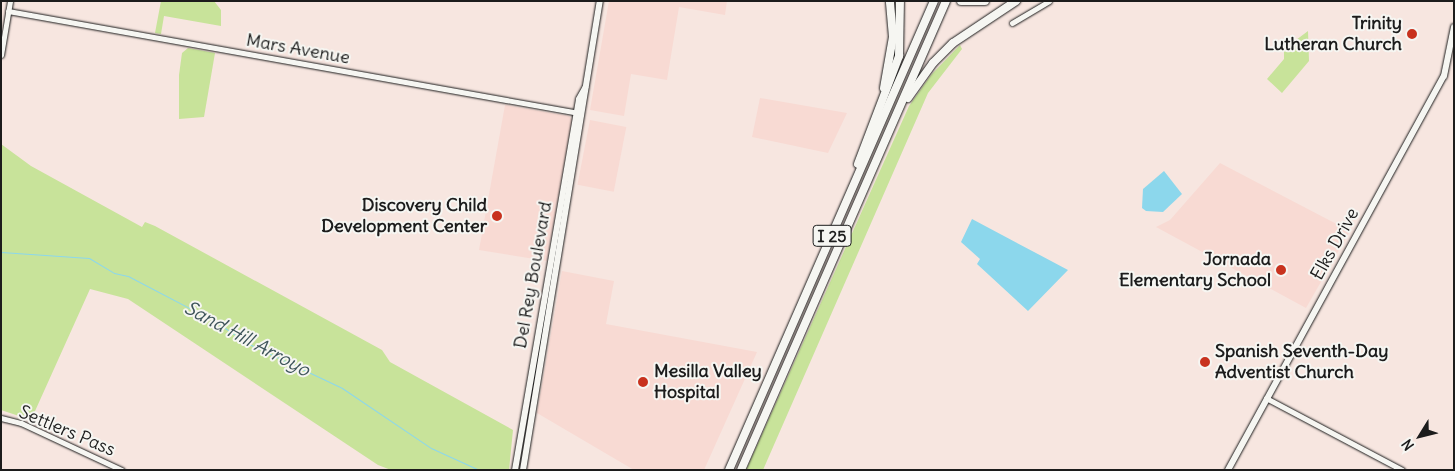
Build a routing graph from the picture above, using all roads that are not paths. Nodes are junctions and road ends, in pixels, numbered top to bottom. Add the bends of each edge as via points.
1 (10, 1) edge
2 (600, 1) edge
3 (890, 1) edge
4 (900, 1) edge
5 (934, 1) edge
6 (946, 1) edge
7 (961, 1) edge
8 (985, 1) edge
9 (1016, 1) edge
10 (1049, 1) edge
11 (8, 11) junction
12 (1012, 23) dead end
13 (1454, 27) edge
14 (1, 55) edge
15 (580, 113) junction
16 (875, 119) junction
17 (882, 145) junction
18 (842, 212) junction
19 (563, 215) junction
20 (557, 226) junction
21 (564, 227) junction
22 (554, 245) junction
23 (556, 278) junction
24 (547, 285) junction
25 (551, 303) junction
26 (1266, 398) junction
27 (1, 418) edge
28 (122, 470) edge
29 (516, 470) edge
30 (523, 470) edge
31 (729, 470) edge
32 (741, 470) edge
33 (1228, 470) edge
34 (1402, 470) edge

1 - 11 street
2 - 15 main road, Del Rey Boulevard
3 - 16 highway via 892,47
4 - 16 highway via 899,56
5 - 18 highway, I 25
6 - 17 highway, I 25
7 - 8 highway
9 - 17 highway via 966,32 932,63
10 - 12 street
11 - 14 street
11 - 15 street, Mars Avenue
13 - 26 main road, Elks Drive via 1442,78
15 - 19 main road, Del Rey Boulevard
16 - 18 highway
17 - 32 highway, I 25
18 - 31 highway, I 25
19 - 20 main road, Del Rey Boulevard
19 - 21 main road, Del Rey Boulevard
20 - 21 main road
20 - 22 main road, Del Rey Boulevard
21 - 23 main road, Del Rey Boulevard
22 - 23 main road via 552,273
22 - 24 main road, Del Rey Boulevard
23 - 24 main road
23 - 25 main road, Del Rey Boulevard
24 - 25 main road
24 - 29 main road, Del Rey Boulevard
25 - 30 main road, Del Rey Boulevard
26 - 33 main road, Elks Drive
26 - 34 street
27 - 28 street, Settlers Pass via 22,423

